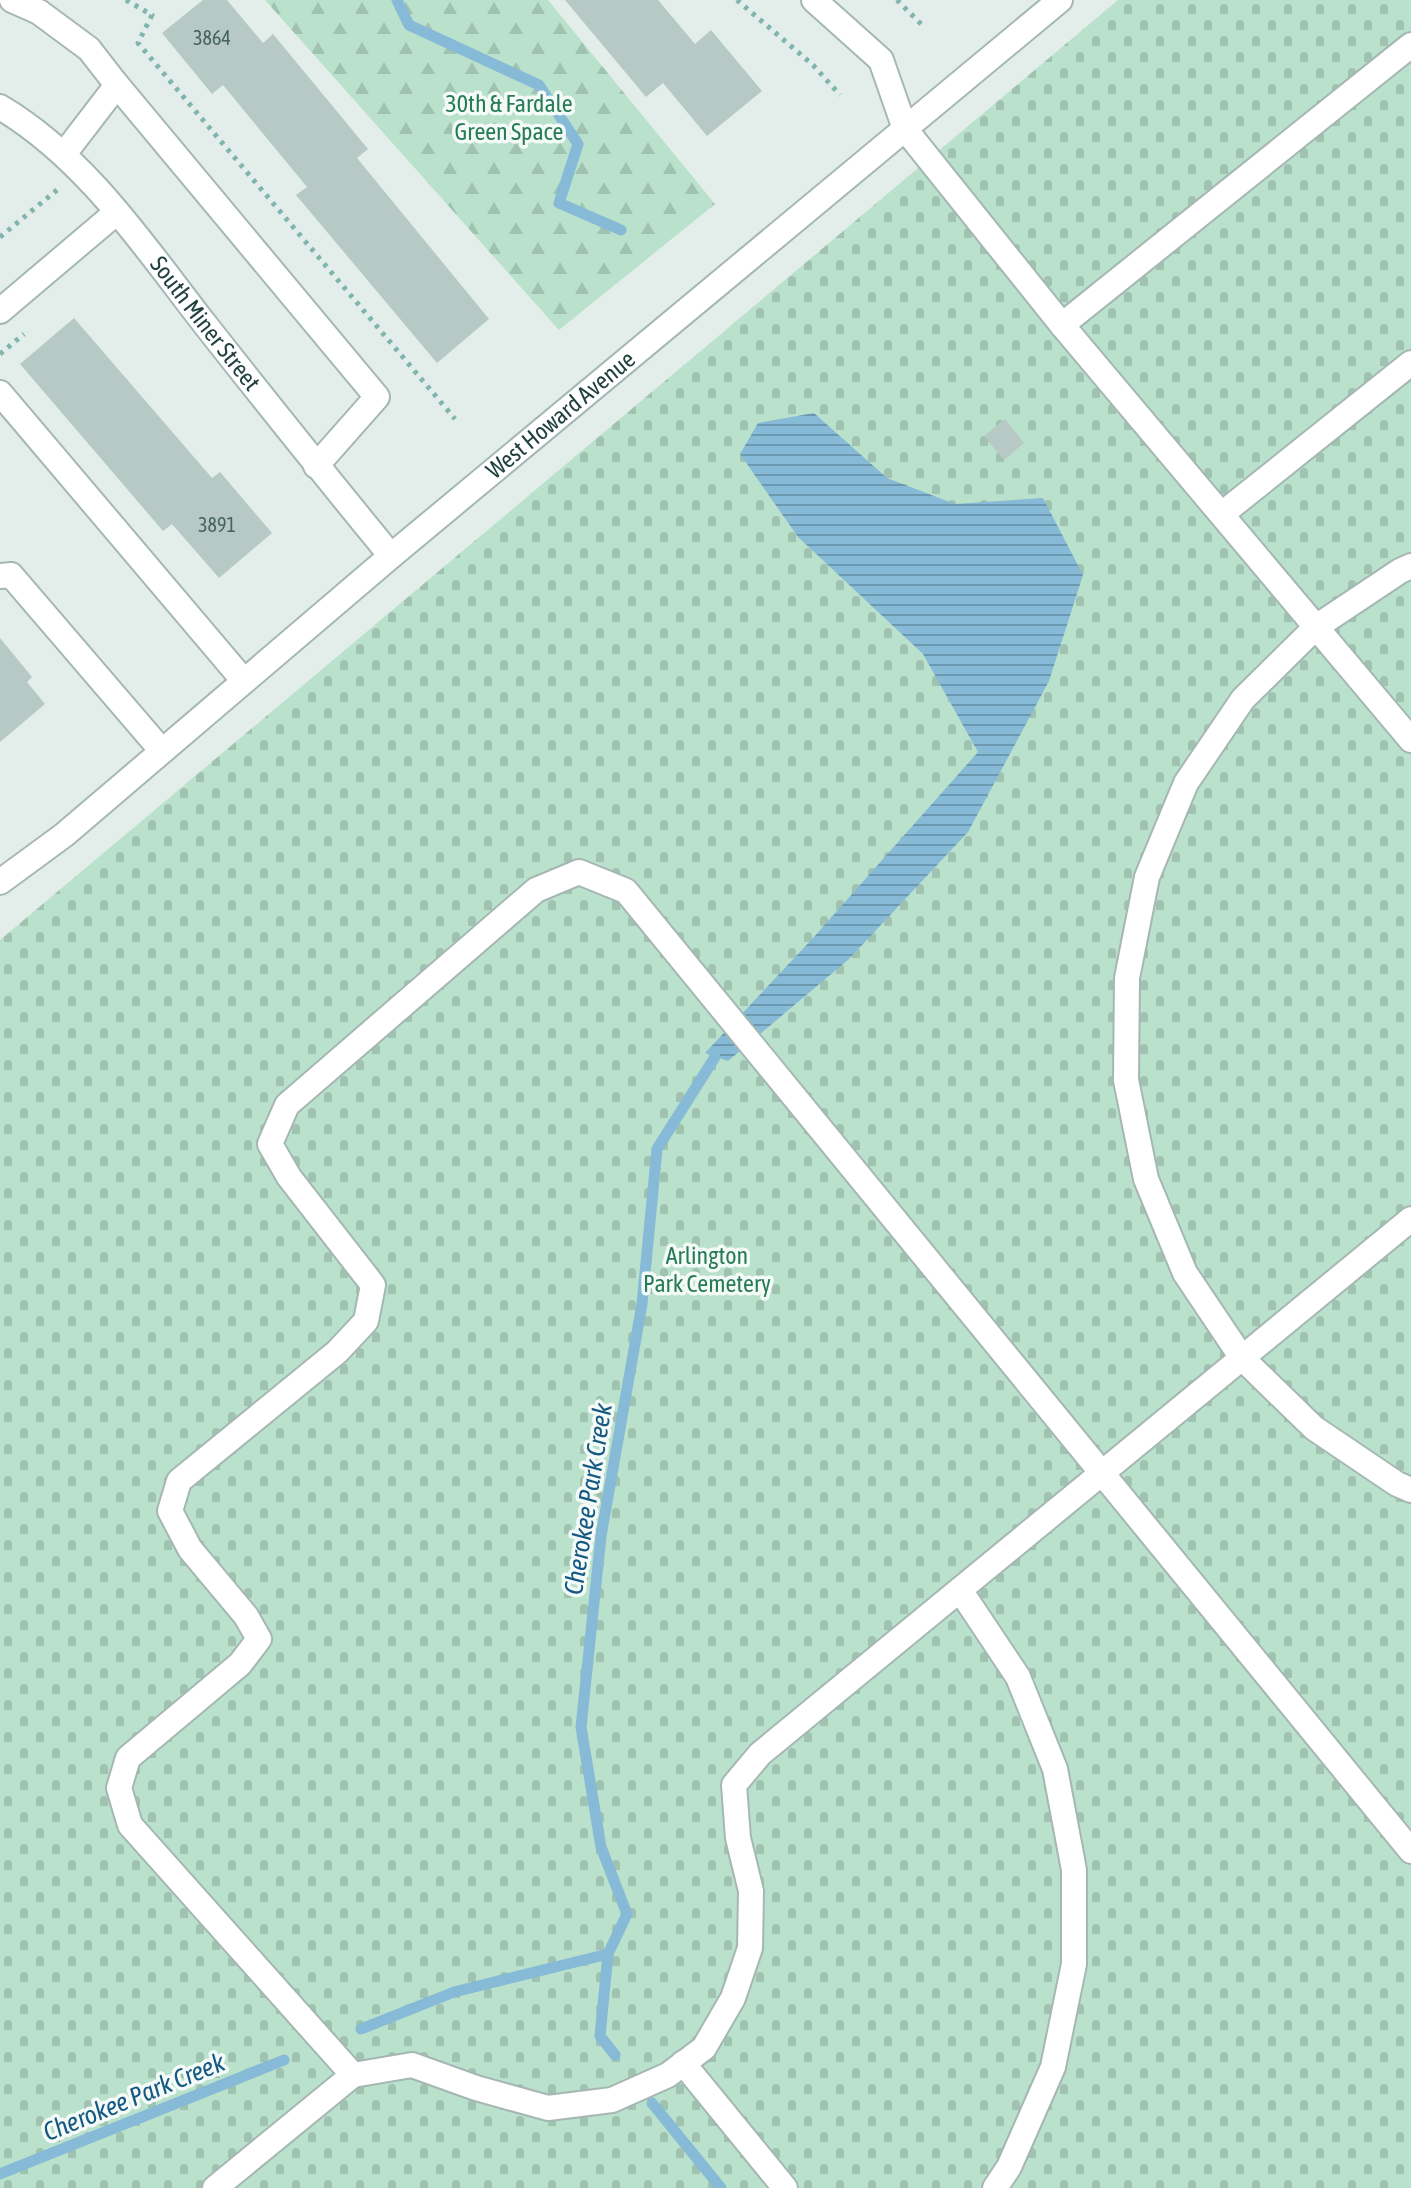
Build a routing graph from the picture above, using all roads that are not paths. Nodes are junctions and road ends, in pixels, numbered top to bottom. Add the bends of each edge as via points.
1 (12, 0) edge
2 (814, 0) edge
3 (1060, 0) edge
4 (1411, 45) edge
5 (117, 85) junction
6 (0, 107) edge
7 (905, 129) junction
8 (72, 163) junction
9 (117, 212) junction
10 (0, 311) edge
11 (1062, 325) junction
12 (1411, 363) edge
13 (0, 393) edge
14 (316, 466) junction
15 (1222, 514) junction
16 (391, 556) junction
17 (1411, 566) edge
18 (0, 576) edge
19 (1316, 627) junction
20 (244, 681) junction
21 (1411, 740) edge
22 (162, 751) junction
23 (64, 835) junction
24 (0, 882) edge
25 (0, 903) edge
26 (1411, 1219) edge
27 (1242, 1358) junction
28 (1102, 1473) junction
29 (1411, 1490) edge
30 (960, 1590) junction
31 (1411, 1851) edge
32 (683, 2063) junction
33 (353, 2075) junction
34 (215, 2188) edge
35 (785, 2188) edge
36 (995, 2188) edge

1 - 5 street via 39,12 89,49
2 - 7 street via 881,60
3 - 7 street, West Howard Avenue
4 - 11 street
5 - 8 street
5 - 14 street via 377,397
6 - 8 street, South Miner Street
7 - 11 street
7 - 16 street, West Howard Avenue
8 - 9 street, South Miner Street
9 - 10 street
9 - 14 street, South Miner Street
11 - 15 street
12 - 15 street
13 - 20 street
14 - 16 street, South Miner Street
15 - 19 street
16 - 20 street, West Howard Avenue
17 - 19 street
18 - 22 street via 11,575
19 - 21 street
19 - 27 street via 1243,699 1186,783 1147,877 1127,978 1126,1080 1146,1179 1185,1273
20 - 22 street, West Howard Avenue
22 - 23 street, West Howard Avenue
23 - 24 street, West Howard Avenue
23 - 25 street, West Howard Avenue
26 - 27 street
27 - 28 street
27 - 29 street via 1314,1428
28 - 30 street
28 - 31 street
28 - 33 street via 626,891 579,872 536,890 287,1105 270,1144 289,1177 373,1285 366,1321 337,1352 179,1481 170,1511 190,1549 259,1639 240,1664 128,1758 119,1788 130,1825
30 - 32 street via 760,1754 734,1785 738,1838 751,1891 750,1948 733,1998 704,2048
30 - 36 street via 1018,1677 1055,1769 1074,1870 1074,1964 1053,2067
32 - 33 street via 612,2100 548,2108 412,2065
32 - 35 street
33 - 34 street

